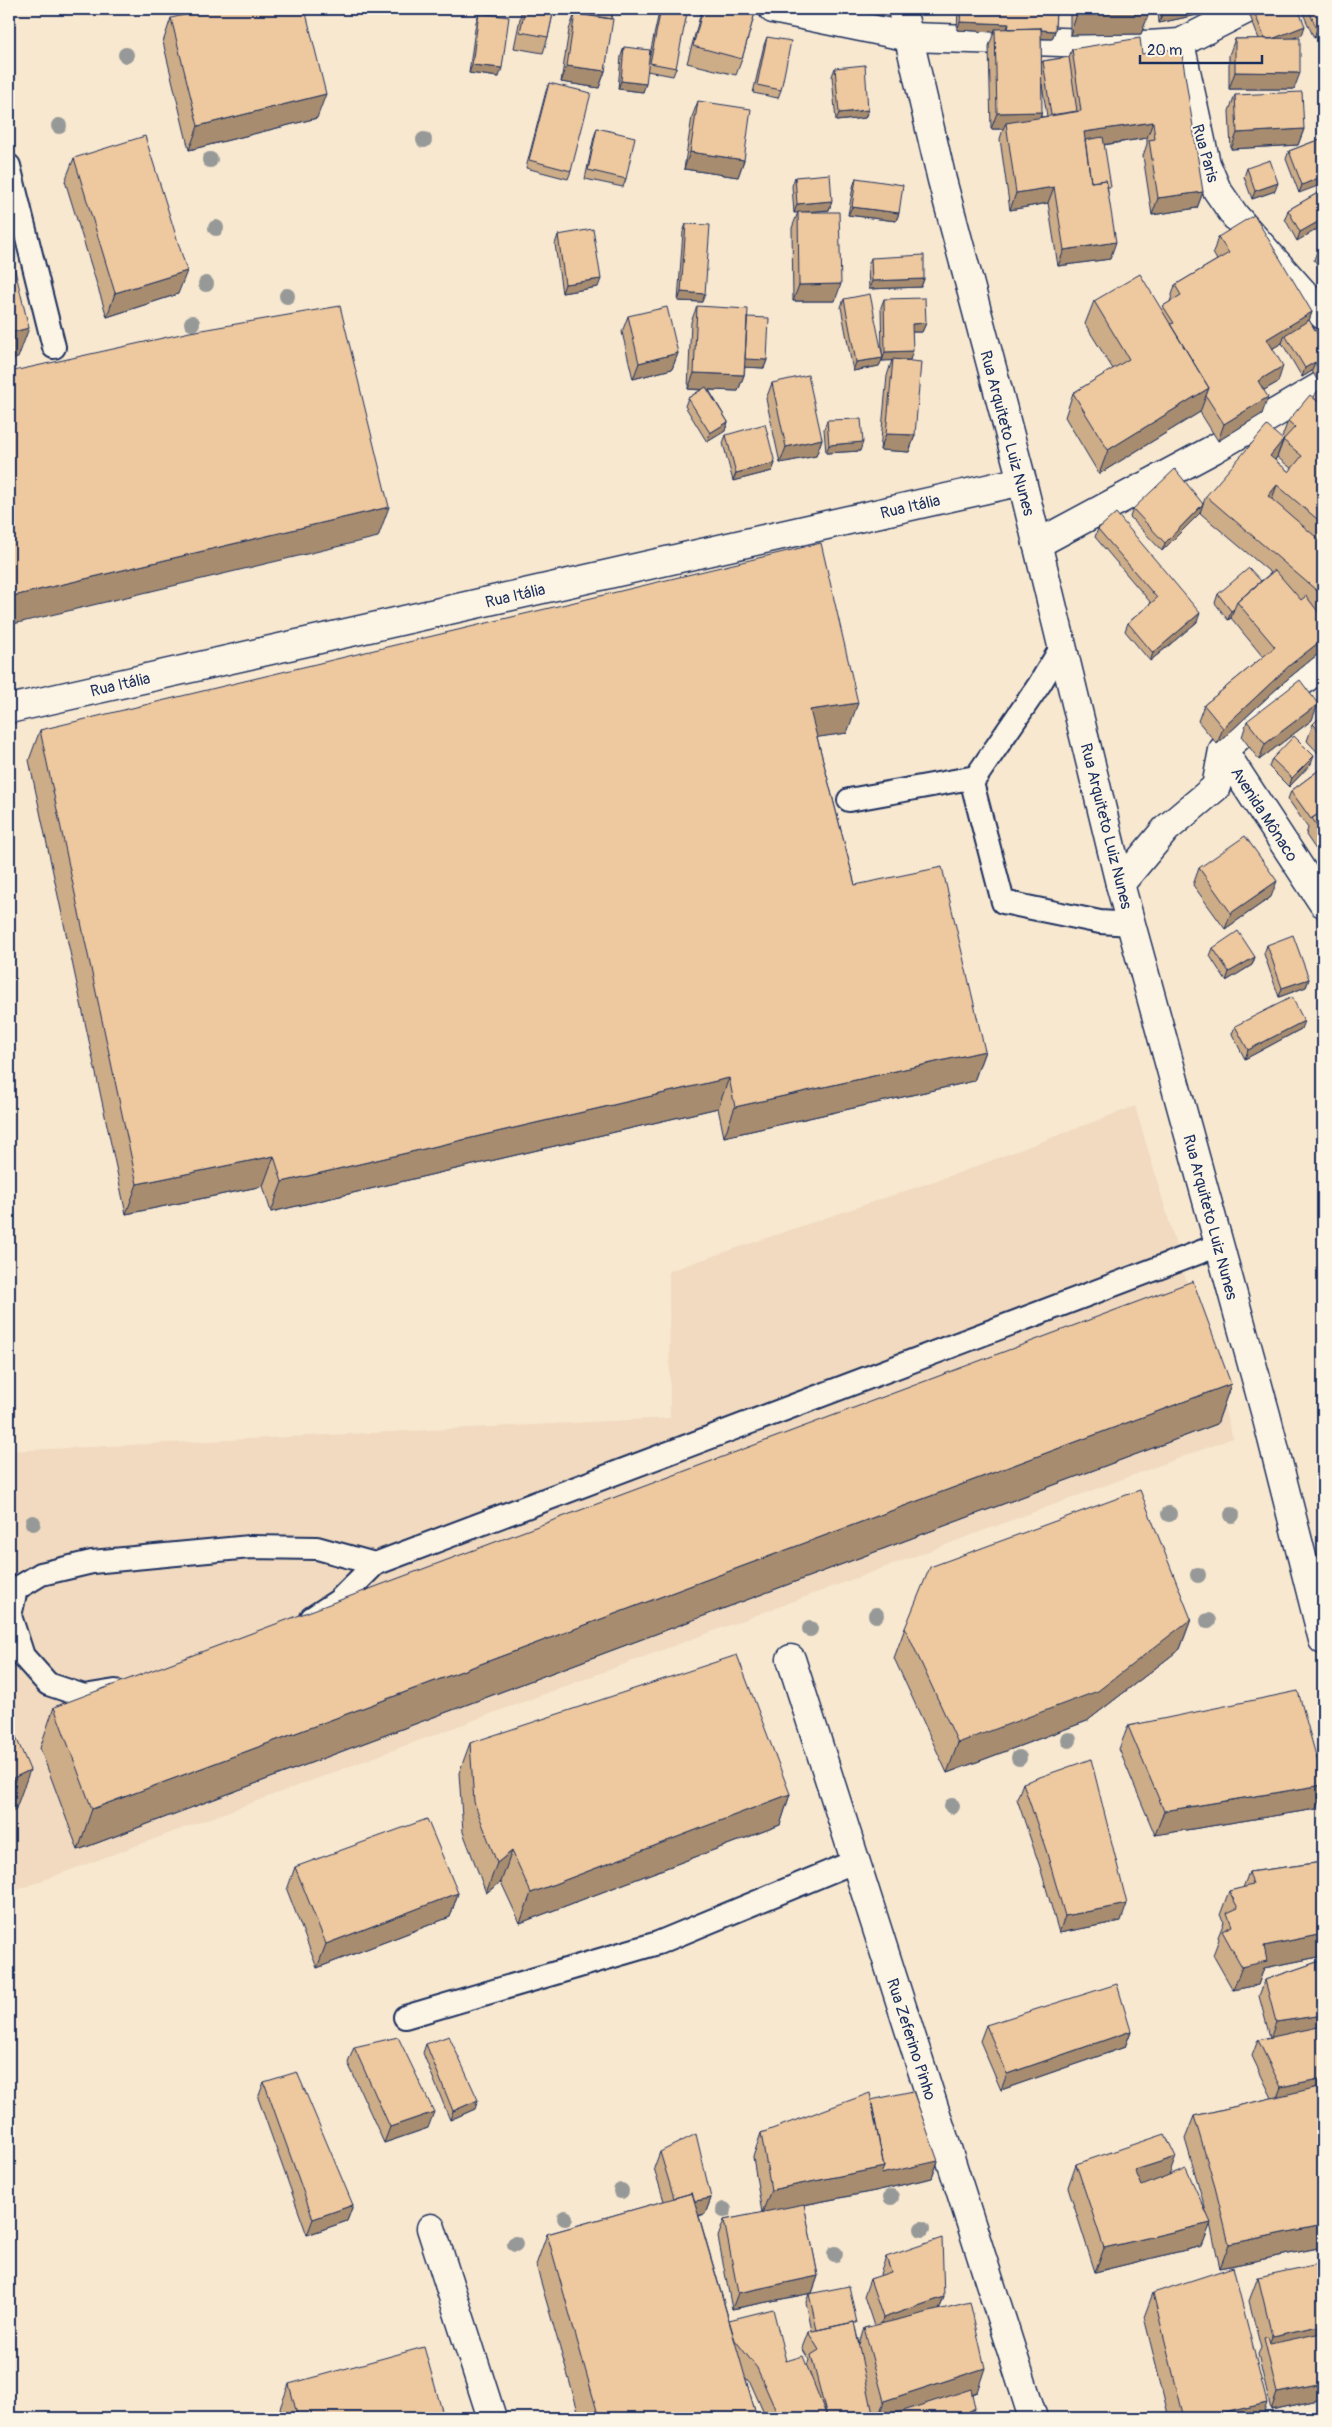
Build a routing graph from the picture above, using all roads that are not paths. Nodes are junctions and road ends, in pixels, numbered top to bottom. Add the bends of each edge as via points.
1 (773, 9) edge
2 (902, 9) edge
3 (1247, 9) edge
4 (910, 37) junction
5 (1180, 43) junction
6 (9, 166) edge
7 (1323, 315) edge
8 (54, 347) dead end
9 (1323, 385) edge
10 (1022, 481) junction
11 (1037, 544) junction
12 (1063, 645) junction
13 (1323, 663) edge
14 (9, 709) edge
15 (1223, 750) junction
16 (971, 779) junction
17 (849, 800) dead end
18 (1120, 884) junction
19 (1323, 903) edge
20 (1131, 924) junction
21 (1219, 1245) junction
22 (374, 1564) junction
23 (292, 1631) edge
24 (1323, 1640) edge
25 (791, 1659) dead end
26 (131, 1688) edge
27 (856, 1861) junction
28 (405, 2016) dead end
29 (431, 2228) dead end
30 (492, 2418) edge
31 (1033, 2418) edge

1 - 4 street
2 - 4 street, Rua Arquiteto Luiz Nunes
3 - 5 street
4 - 5 street via 1148,45
4 - 10 street, Rua Arquiteto Luiz Nunes via 942,180
5 - 7 street, Rua Paris via 1206,164 1217,190 1235,216
6 - 8 lane
9 - 11 street
10 - 11 street, Rua Arquiteto Luiz Nunes
10 - 14 street, Rua Itália
11 - 12 street, Rua Arquiteto Luiz Nunes
12 - 16 lane via 981,771
12 - 18 street, Rua Arquiteto Luiz Nunes
13 - 15 street
15 - 18 street via 1216,787 1166,829
15 - 19 street, Avenida Mônaco
16 - 17 lane
16 - 20 lane via 1004,902 1100,922
18 - 20 street, Rua Arquiteto Luiz Nunes
20 - 21 street, Rua Arquiteto Luiz Nunes
21 - 22 lane
21 - 24 street, Rua Arquiteto Luiz Nunes
22 - 23 lane via 338,1601
22 - 26 lane via 317,1548 250,1547 92,1562 41,1574 16,1589 10,1616 23,1656 48,1684 84,1696
25 - 27 street, Rua Zeferino Pinho
27 - 28 lane via 658,1944
27 - 31 street, Rua Zeferino Pinho
29 - 30 street

